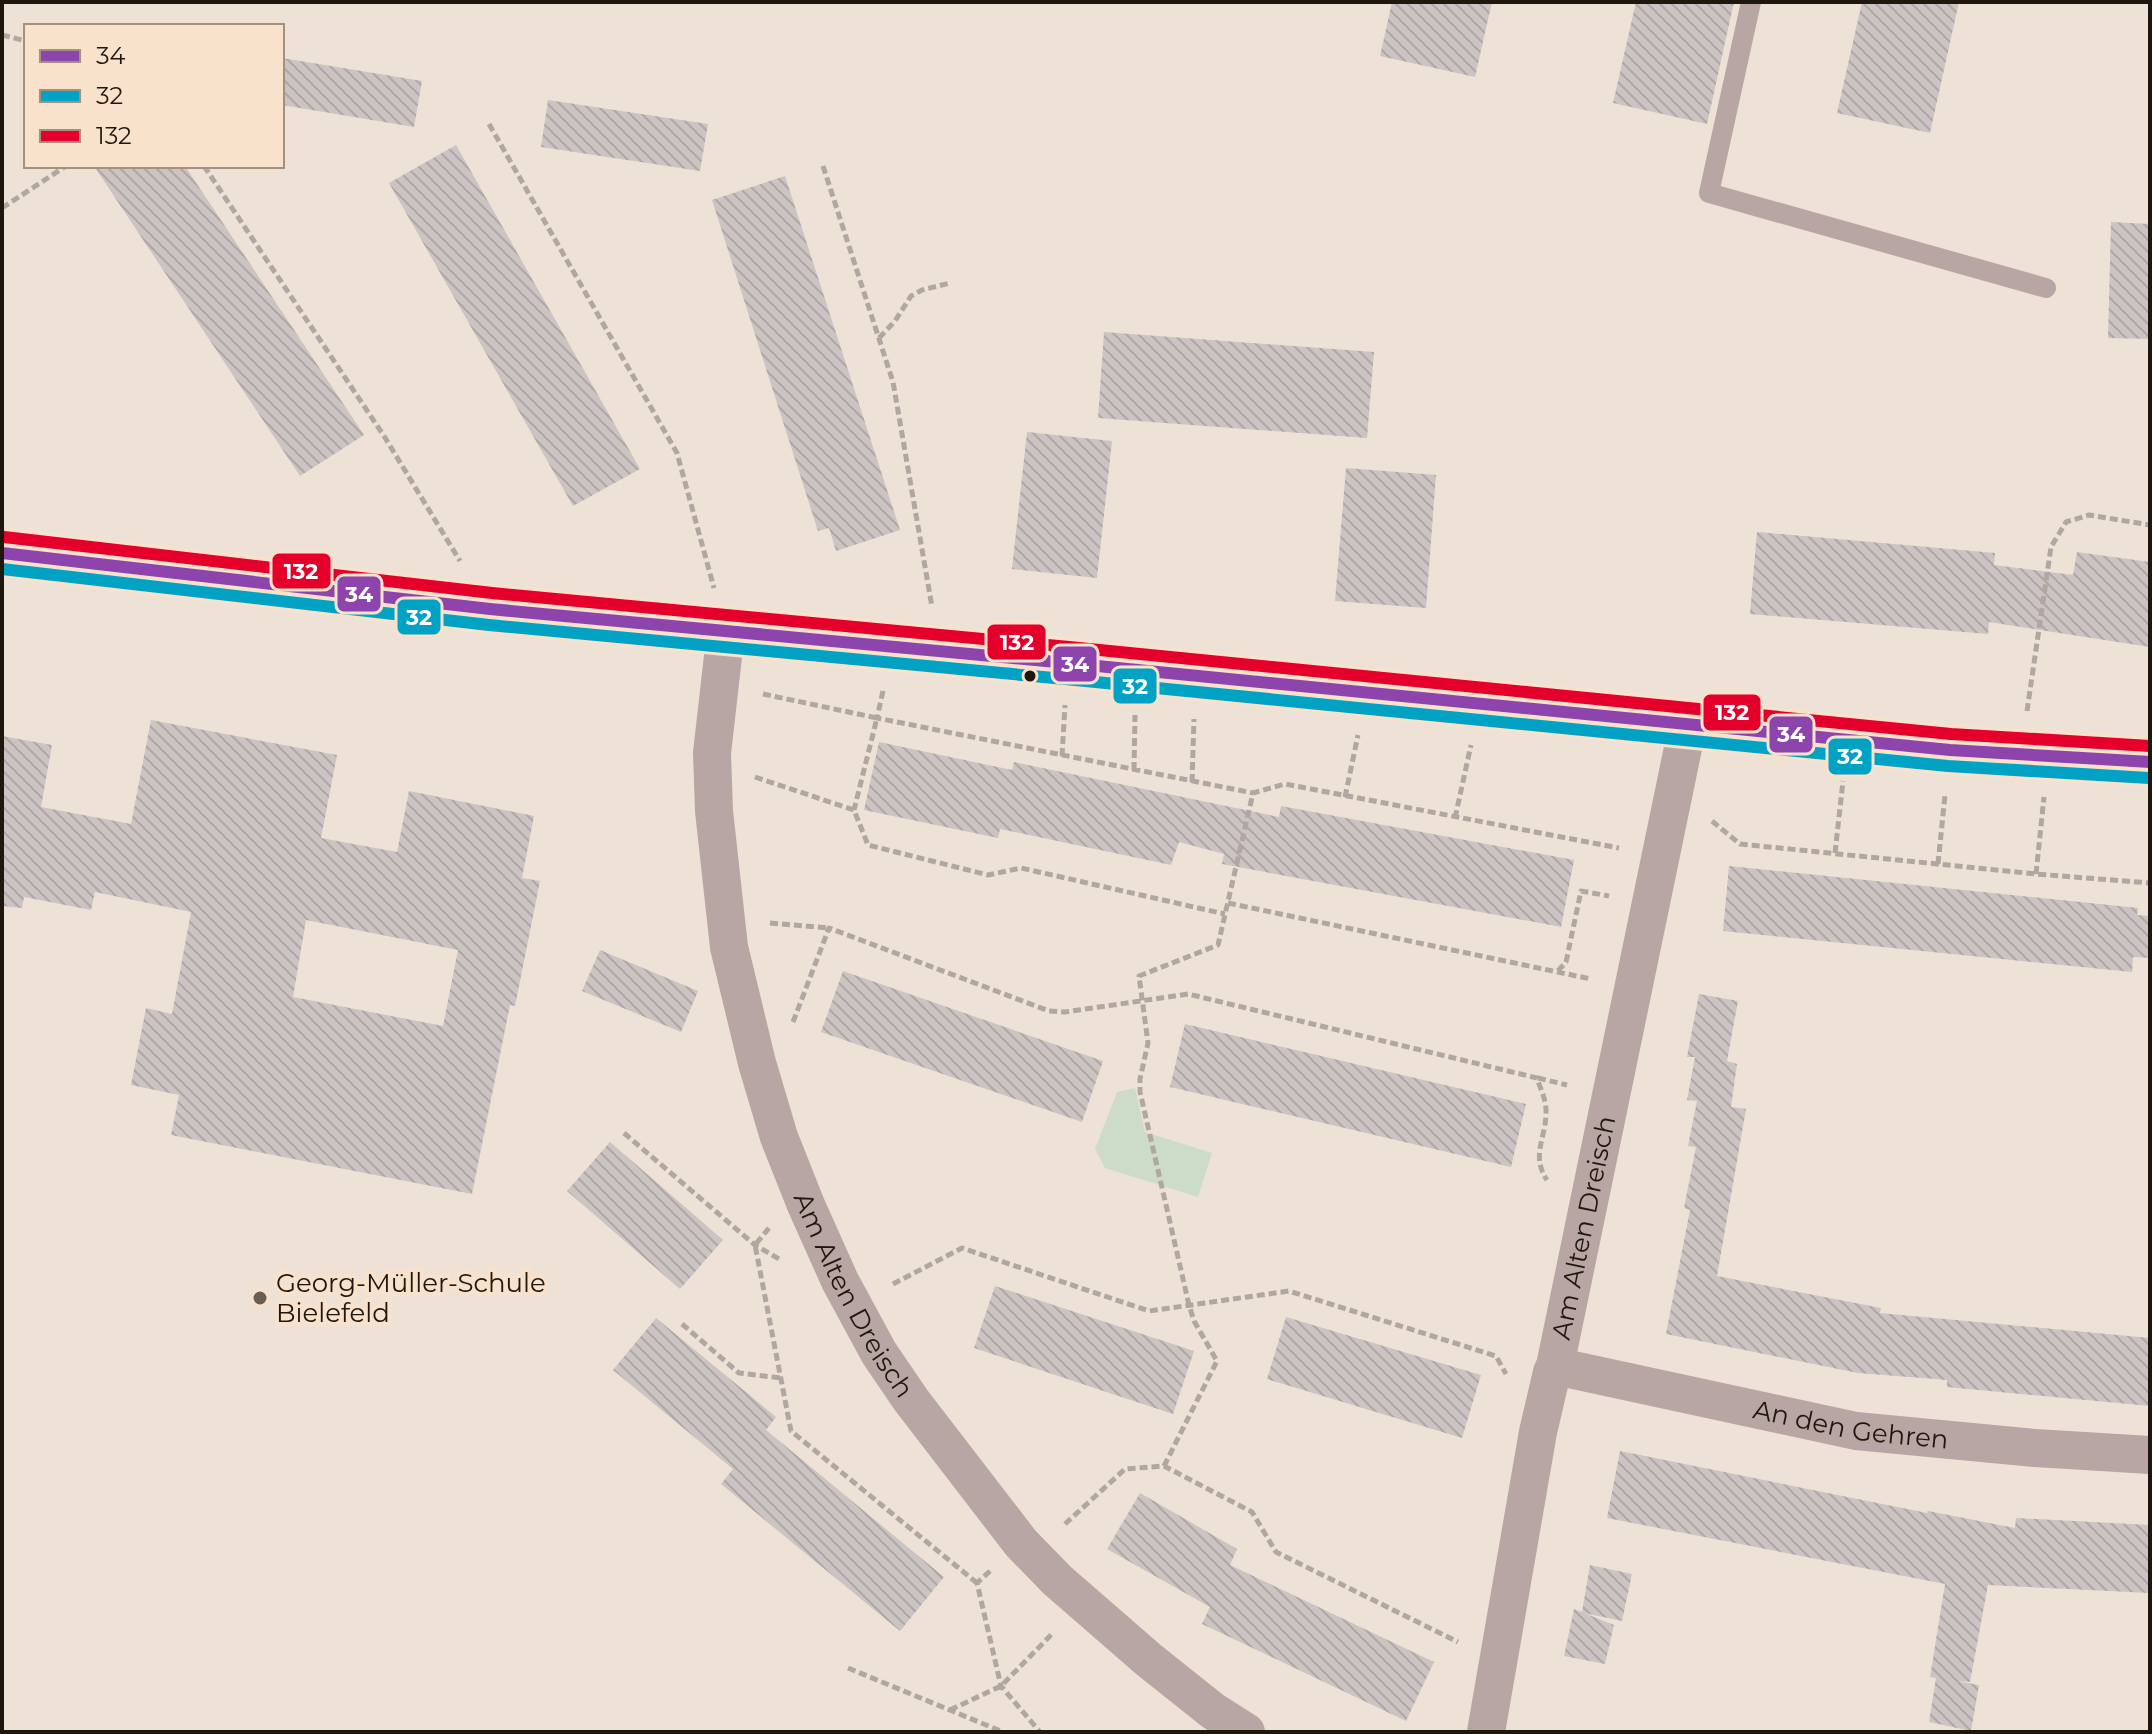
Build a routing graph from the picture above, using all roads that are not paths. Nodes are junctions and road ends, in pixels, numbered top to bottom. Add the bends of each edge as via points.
1 (1751, 2) edge
2 (2046, 288) dead end
3 (2, 553) edge
4 (726, 630) junction
5 (1688, 724) junction
6 (2150, 762) edge
7 (1555, 1366) junction
8 (2150, 1455) edge
9 (1246, 1732) edge
10 (1486, 1732) edge

1 - 2 lane via 1709,193
3 - 4 street via 490,609
4 - 5 street
4 - 9 street, Am Alten Dreisch via 712,762 729,947 779,1137 847,1293 911,1400 1026,1549 1149,1660
5 - 6 street via 1950,750
5 - 7 street, Am Alten Dreisch
7 - 8 street, An den Gehren via 1856,1431
7 - 10 street, Am Alten Dreisch via 1538,1432

